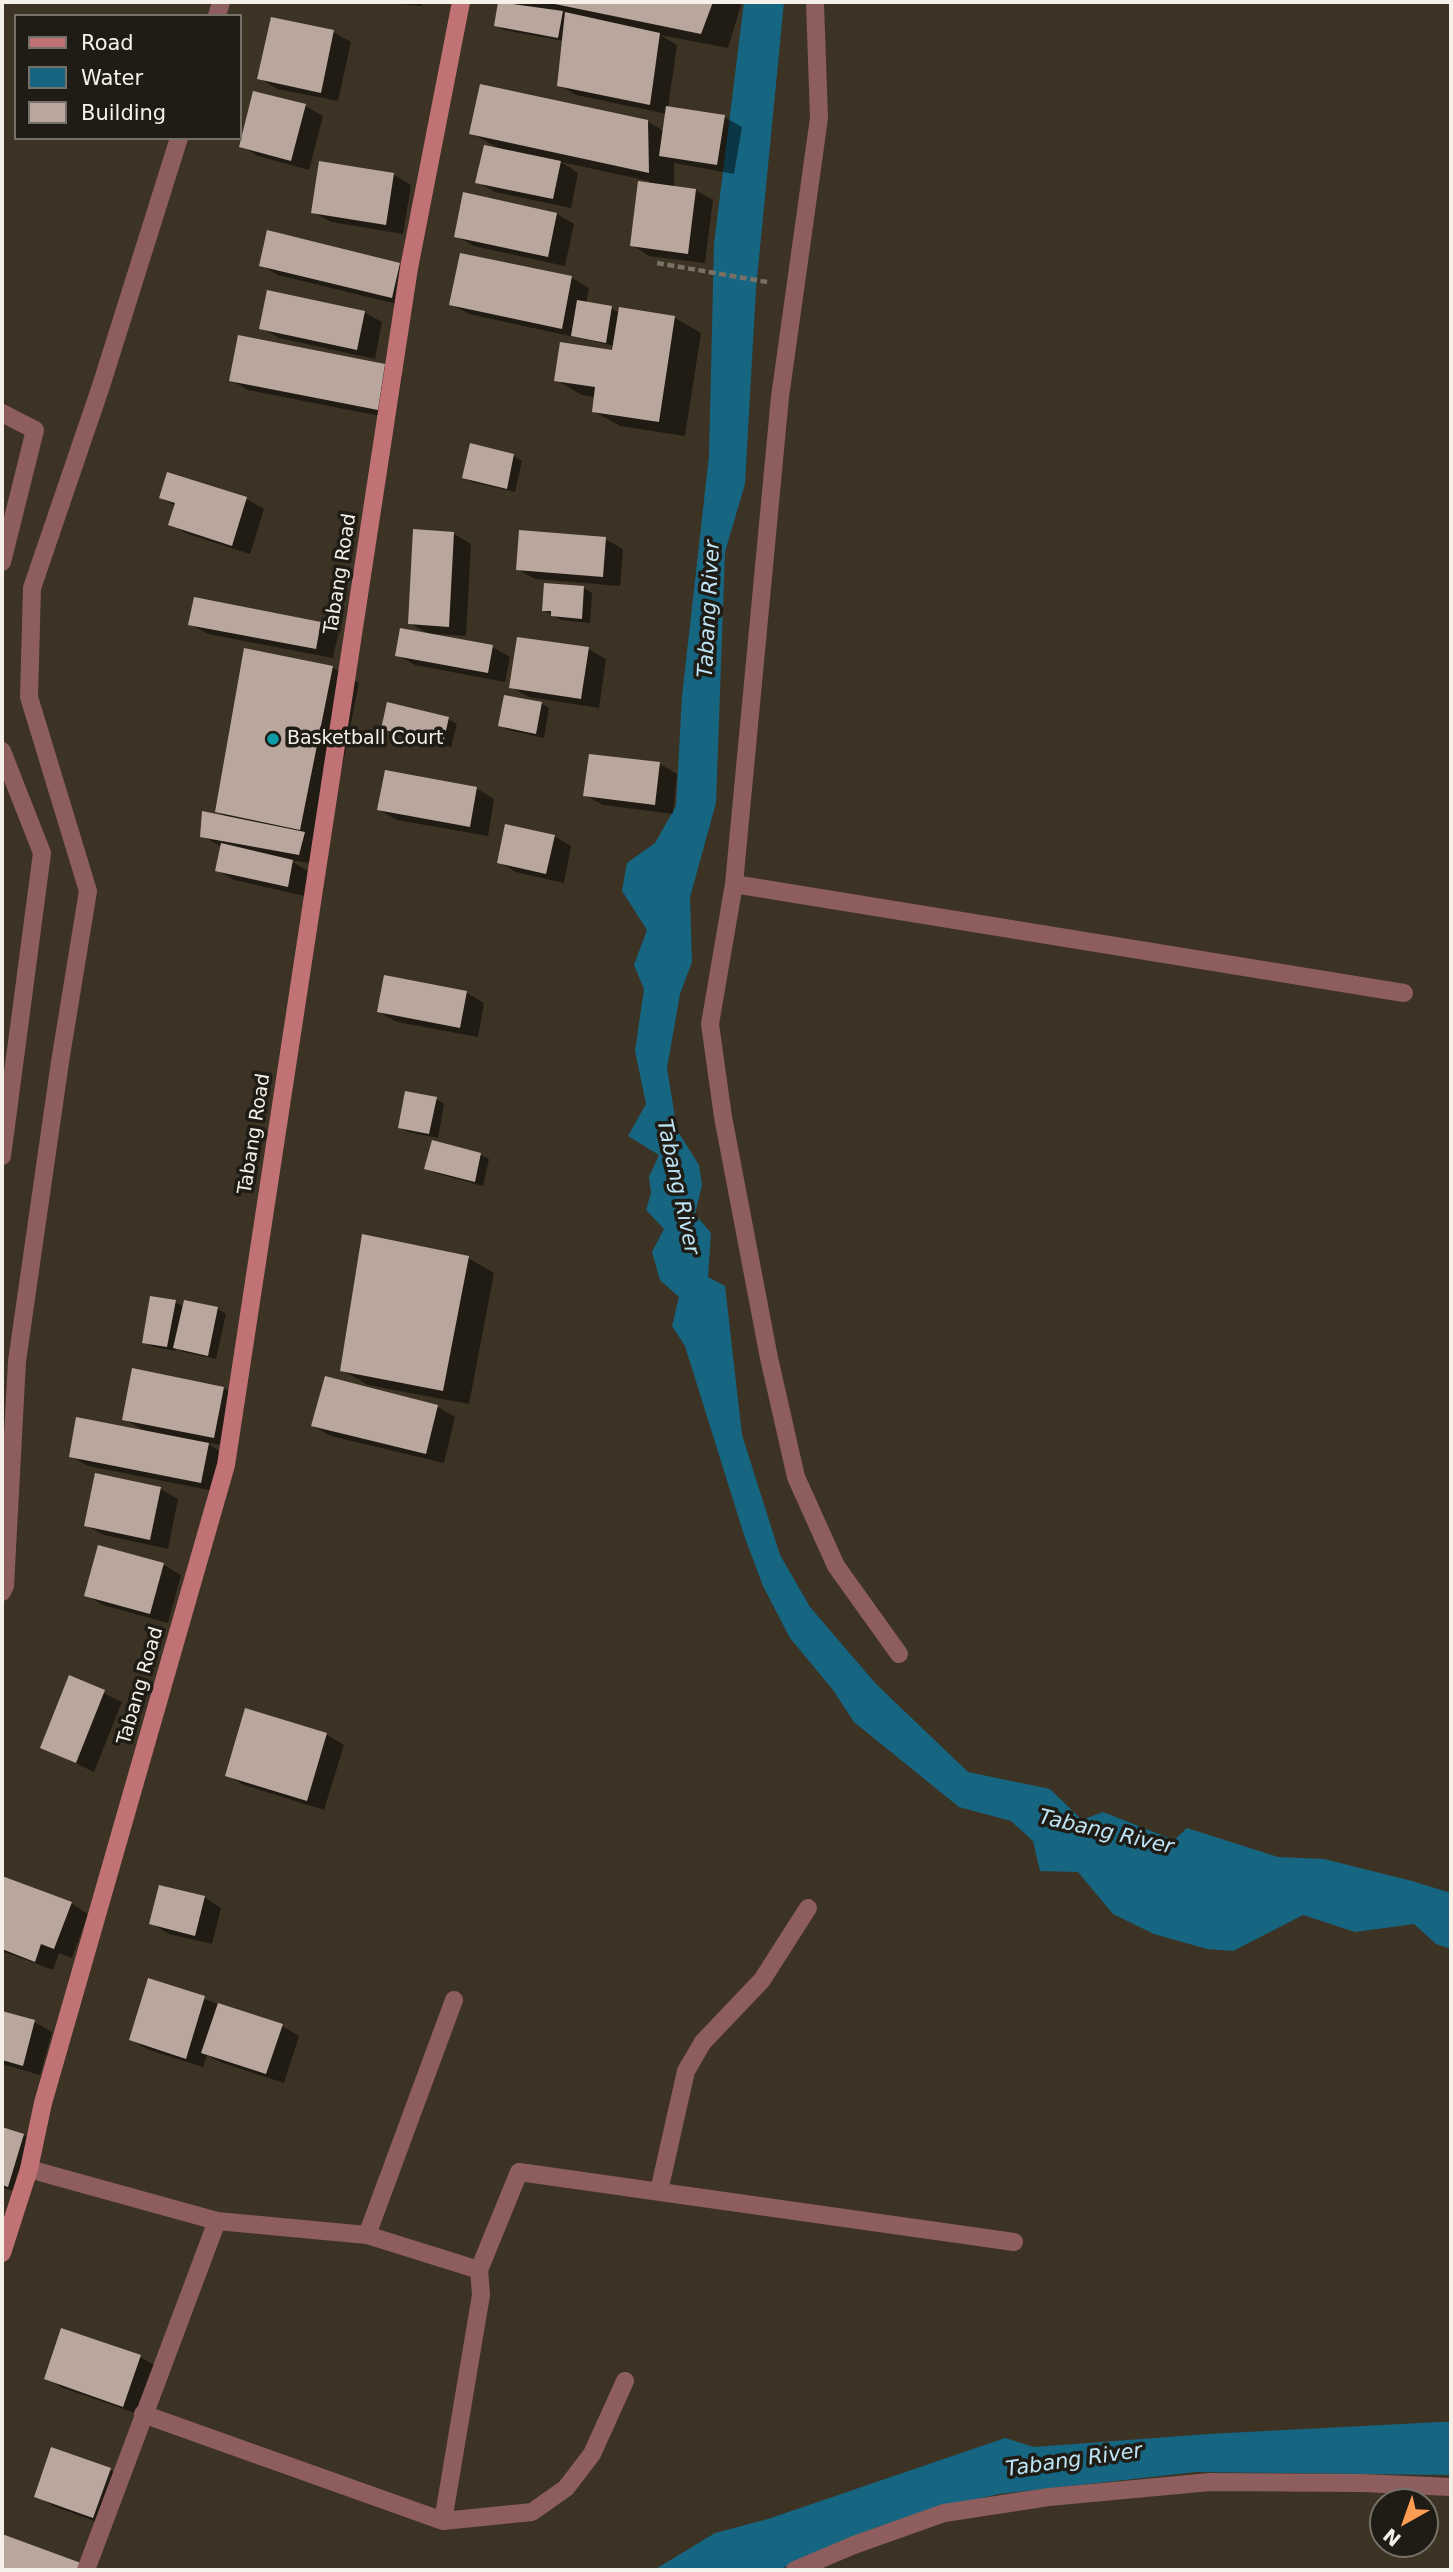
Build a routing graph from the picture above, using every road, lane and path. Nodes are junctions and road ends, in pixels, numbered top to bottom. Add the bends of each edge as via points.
1 (461, 2) edge
2 (814, 2) edge
3 (178, 140) edge
4 (657, 263) dead end
5 (768, 282) dead end
6 (2, 413) edge
7 (2, 562) edge
8 (2, 751) edge
9 (734, 884) junction
10 (1404, 993) dead end
11 (6, 1102) edge
12 (2, 1156) edge
13 (2, 1592) edge
14 (899, 1654) dead end
15 (808, 1908) dead end
16 (454, 2000) dead end
17 (29, 2169) junction
18 (659, 2191) junction
19 (217, 2221) junction
20 (367, 2235) junction
21 (1014, 2242) dead end
22 (2, 2253) edge
23 (479, 2270) junction
24 (625, 2381) dead end
25 (143, 2414) junction
26 (1451, 2487) edge
27 (443, 2521) junction
28 (86, 2570) edge
29 (795, 2570) edge

1 - 17 main road, Tabang Road via 409,268 226,1465 43,2103
2 - 9 street via 820,118 780,397
3 - 13 street via 32,588 29,697 88,891 17,1361
4 - 5 path
6 - 7 street via 35,430
8 - 11 street via 43,853
9 - 10 street
9 - 14 street via 710,1024 769,1358 796,1477 836,1566
11 - 12 street
15 - 18 street via 762,1980 703,2042 686,2071
16 - 20 street
17 - 19 street
17 - 22 main road, Tabang Road
18 - 21 street
18 - 23 street via 519,2172
19 - 20 street
19 - 25 street
20 - 23 street
23 - 27 street via 481,2295
24 - 27 street via 592,2454 566,2488 532,2512
25 - 27 street
25 - 28 street
26 - 29 street via 1210,2482 1049,2497 944,2513

